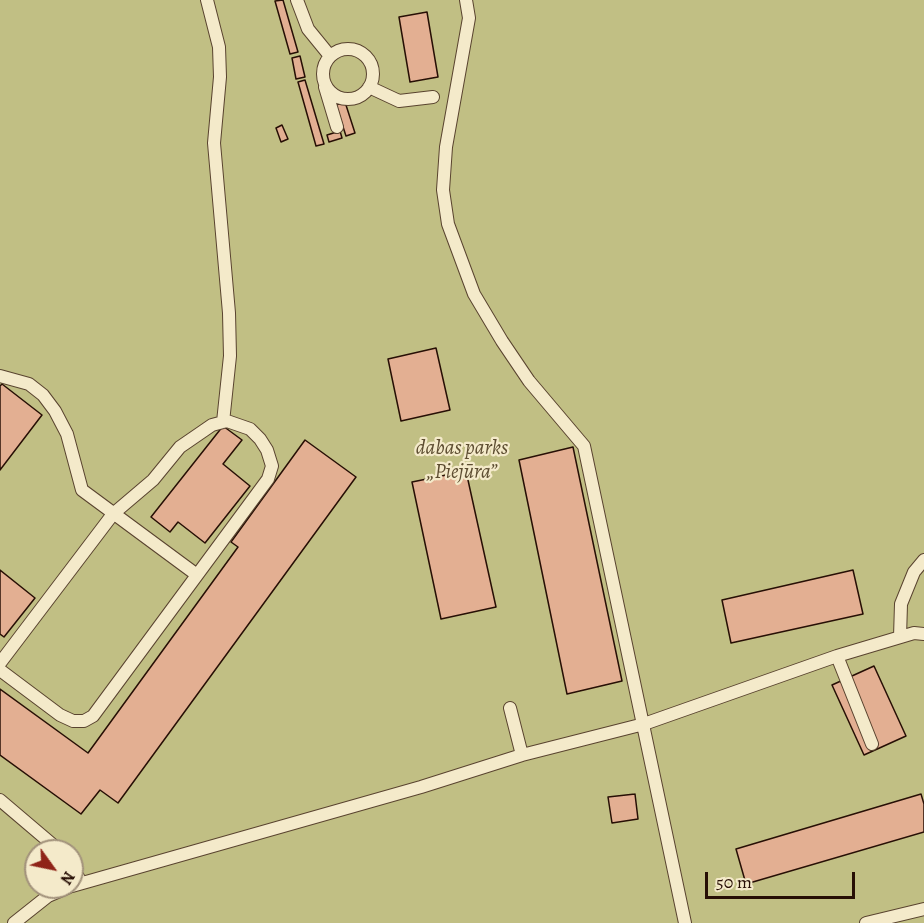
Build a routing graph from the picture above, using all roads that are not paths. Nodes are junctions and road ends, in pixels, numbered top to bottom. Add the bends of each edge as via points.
1 (207, 0) edge
2 (297, 0) edge
3 (466, 0) edge
4 (330, 56) junction
5 (323, 80) junction
6 (369, 87) junction
7 (433, 97) dead end
8 (336, 127) dead end
9 (0, 376) edge
10 (223, 422) junction
11 (113, 514) junction
12 (924, 560) edge
13 (197, 575) junction
14 (924, 634) edge
15 (900, 637) junction
16 (837, 656) junction
17 (0, 663) edge
18 (0, 670) edge
19 (510, 708) dead end
20 (644, 724) junction
21 (872, 744) dead end
22 (522, 755) junction
23 (0, 800) edge
24 (46, 839) edge
25 (84, 882) edge
26 (44, 899) edge
27 (918, 915) edge
28 (14, 923) edge
29 (685, 923) edge
30 (866, 923) edge

1 - 10 lane via 219,47 214,143 230,356
2 - 4 lane via 308,29
3 - 20 lane via 468,18 446,147 443,190 448,224 474,294 502,341 529,381 584,446
4 - 5 lane
4 - 6 lane via 345,48 360,52 371,64
5 - 6 lane via 332,93 348,99
5 - 8 lane
6 - 7 lane via 399,100
9 - 11 lane via 29,384 43,395 67,434 82,490
10 - 11 lane via 195,434 153,480
10 - 13 lane via 240,424 261,439 272,466 268,479
11 - 13 lane
11 - 17 lane
12 - 15 lane via 914,572 901,604
13 - 18 lane via 93,716 84,721 60,715
14 - 15 lane
15 - 16 lane
16 - 20 lane
16 - 21 lane
19 - 22 lane
20 - 22 lane
20 - 29 lane
22 - 25 lane
23 - 24 lane
26 - 28 lane
27 - 30 lane

